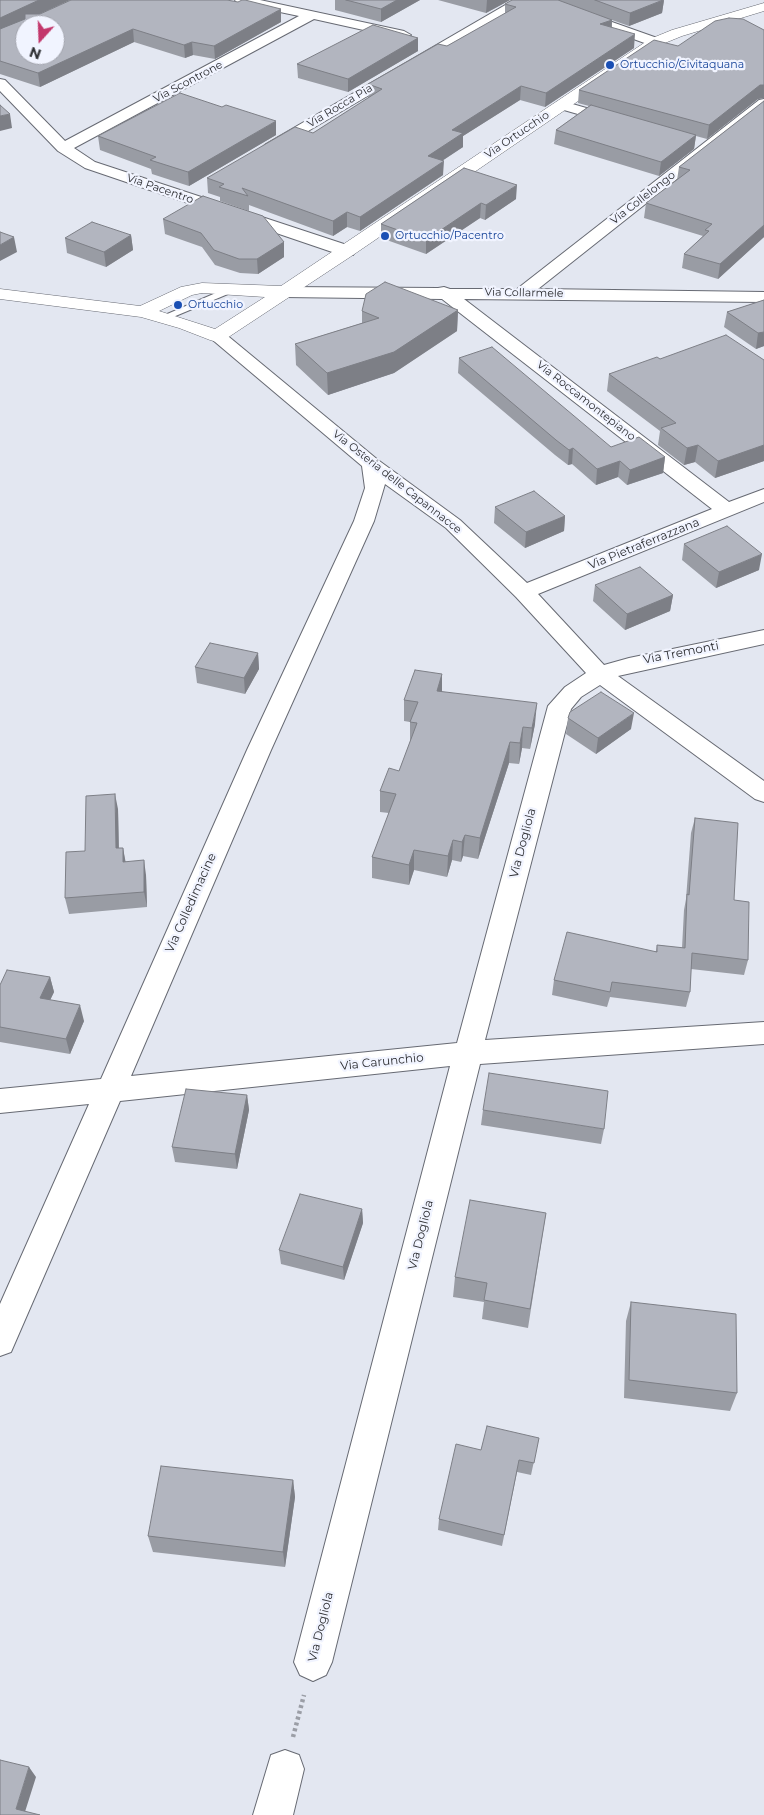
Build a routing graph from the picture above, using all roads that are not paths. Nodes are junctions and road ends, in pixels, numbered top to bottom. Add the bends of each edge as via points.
1 (242, 0) edge
2 (522, 0) edge
3 (740, 0) edge
4 (761, 8) edge
5 (567, 10) edge
6 (312, 15) junction
7 (655, 42) junction
8 (444, 44) junction
9 (0, 83) edge
10 (764, 103) edge
11 (562, 105) junction
12 (626, 123) edge
13 (690, 141) edge
14 (708, 146) junction
15 (63, 148) junction
16 (260, 153) edge
17 (202, 188) dead end
18 (185, 198) junction
19 (346, 251) junction
20 (764, 284) edge
21 (232, 288) junction
22 (284, 292) junction
23 (444, 292) junction
24 (523, 293) junction
25 (0, 294) edge
26 (756, 297) edge
27 (142, 312) junction
28 (163, 318) junction
29 (217, 336) junction
30 (371, 464) junction
31 (764, 495) edge
32 (727, 510) junction
33 (524, 592) junction
34 (764, 637) edge
35 (600, 674) junction
36 (764, 794) edge
37 (764, 1033) edge
38 (468, 1053) junction
39 (109, 1090) junction
40 (0, 1101) edge
41 (0, 1341) edge
42 (312, 1662) road end
43 (285, 1769) road end
44 (273, 1815) edge

1 - 6 street
2 - 8 street, Via Rocca Pia
3 - 4 street
4 - 7 street, Via Ortucchio
5 - 7 street
6 - 8 street
6 - 15 street, Via Scontrone
7 - 11 street, Via Ortucchio
8 - 16 street, Via Rocca Pia
9 - 15 street, Via Pacentro
10 - 14 street, Via Collelongo
11 - 12 street
11 - 19 street, Via Ortucchio
13 - 14 street
14 - 24 street, Via Collelongo
15 - 18 street, Via Pacentro via 90,165
17 - 18 street
18 - 19 street, Via Pacentro
19 - 22 street, Via Ortucchio
20 - 26 street
21 - 22 street
21 - 27 street via 187,291
21 - 28 lane
22 - 23 street, Via Collarmele
22 - 29 street, Via Ortucchio
23 - 24 street, Via Collarmele
23 - 32 street, Via Roccamontepiano
24 - 26 street, Via Collarmele
25 - 27 street, Via Osteria delle Capannacce
27 - 28 street, Via Osteria delle Capannacce
28 - 29 street, Via Osteria delle Capannacce via 204,329
29 - 30 street, Via Osteria delle Capannacce
30 - 33 street, Via Osteria delle Capannacce via 454,524
30 - 39 street, Via Colledimacine via 375,488 364,521
31 - 32 street, Via Pietraferrazzana
32 - 33 street, Via Pietraferrazzana
33 - 35 street, Via Osteria delle Capannacce
34 - 35 street, Via Tremonti via 643,660
35 - 36 street, Via Osteria delle Capannacce
35 - 38 street, Via Dogliola via 568,696 557,712
37 - 38 street, Via Carunchio
38 - 39 street, Via Carunchio
38 - 42 street, Via Dogliola
39 - 40 street, Via Carunchio
39 - 41 street, Via Colledimacine
43 - 44 street

